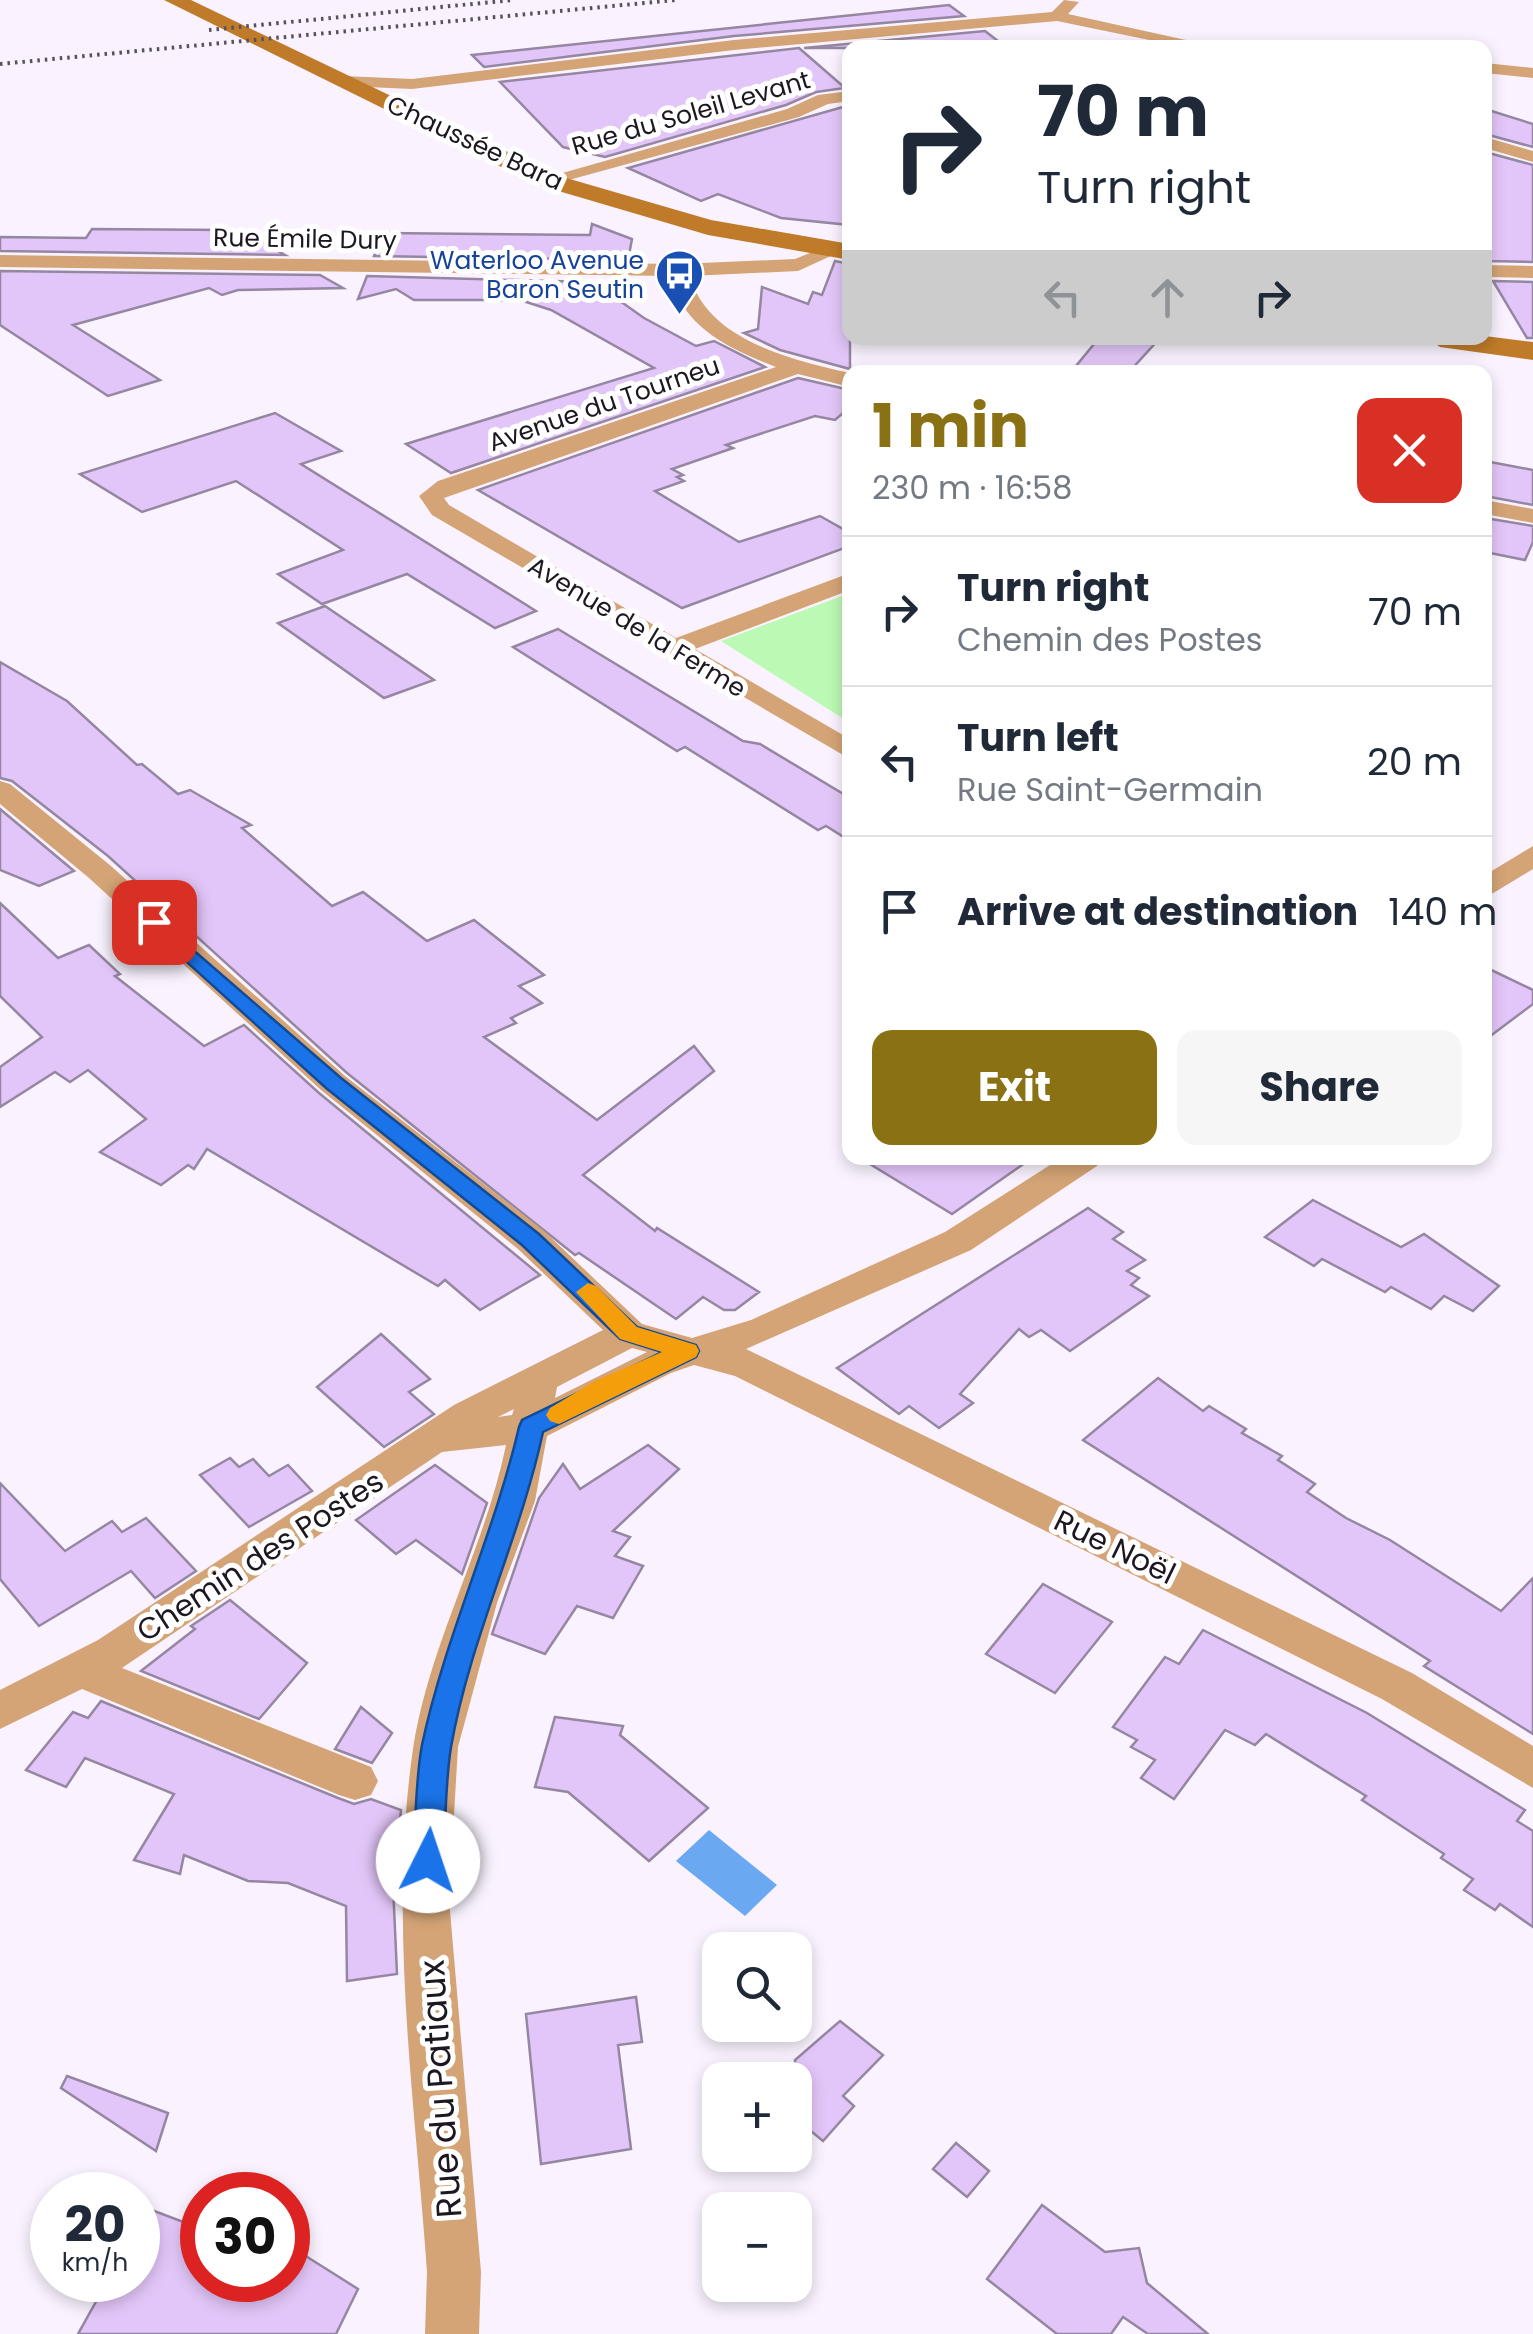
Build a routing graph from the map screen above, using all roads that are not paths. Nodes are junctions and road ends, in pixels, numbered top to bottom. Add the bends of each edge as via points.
1 (174, 0) edge
2 (1074, 0) edge
3 (1049, 17) junction
4 (861, 40) edge
5 (1171, 40) edge
6 (842, 42) edge
7 (1492, 69) edge
8 (1533, 72) edge
9 (344, 81) junction
10 (442, 90) junction
11 (368, 93) junction
12 (842, 97) edge
13 (404, 112) junction
14 (1492, 144) edge
15 (1533, 157) edge
16 (547, 180) junction
17 (760, 238) junction
18 (842, 251) edge
19 (0, 261) edge
20 (730, 269) junction
21 (678, 270) junction
22 (1492, 271) edge
23 (1533, 272) edge
24 (1490, 345) edge
25 (1533, 351) edge
26 (796, 366) junction
27 (842, 378) edge
28 (431, 496) joint
29 (1492, 508) edge
30 (1533, 516) edge
31 (842, 585) edge
32 (673, 648) junction
33 (842, 747) edge
34 (0, 790) edge
35 (1533, 855) edge
36 (1492, 884) edge
37 (1074, 1165) edge
38 (629, 1333) junction
39 (687, 1351) junction
40 (540, 1379) junction
41 (532, 1427) junction
42 (438, 1439) junction
43 (80, 1670) junction
44 (0, 1711) edge
45 (1533, 1768) edge
46 (355, 1781) dead end
47 (452, 2334) edge

1 - 9 main road, Chaussée Bara
2 - 3 street
3 - 4 street
3 - 5 street
3 - 9 street via 734,45 412,84
6 - 10 street
7 - 8 street
9 - 11 main road, Chaussée Bara
10 - 11 street
10 - 13 street
11 - 13 main road, Chaussée Bara
12 - 16 street, Rue du Soleil Levant
13 - 16 main road, Chaussée Bara
14 - 15 street
16 - 17 main road, Chaussée Bara
17 - 18 main road, Chaussée Bara
17 - 20 street via 753,254
18 - 20 street, Rue Émile Dury via 798,265
19 - 21 street, Rue Émile Dury
20 - 21 street, Rue Émile Dury
21 - 26 street via 688,305 716,328
22 - 23 street
24 - 25 main road
26 - 27 street
26 - 28 street, Avenue du Tourneu
28 - 32 street, Avenue de la Ferme via 440,510
29 - 30 street
31 - 32 street
32 - 33 street, Avenue de la Ferme
34 - 38 street via 334,1083 531,1240
35 - 36 street
37 - 39 street, Chemin des Postes via 958,1240 764,1329
38 - 39 street, Rue Noël
38 - 40 street, Chemin des Postes
39 - 41 street, Chemin des Postes
39 - 45 street, Rue Noël via 749,1366 1396,1686
40 - 41 street, Rue du Patiaux
40 - 42 street, Chemin des Postes
41 - 42 street, Chemin des Postes
41 - 47 street, Rue du Patiaux via 436,1747 425,1899 454,2272
42 - 43 street, Chemin des Postes
43 - 44 street, Chemin des Postes
43 - 46 street, Chemin des Postes

